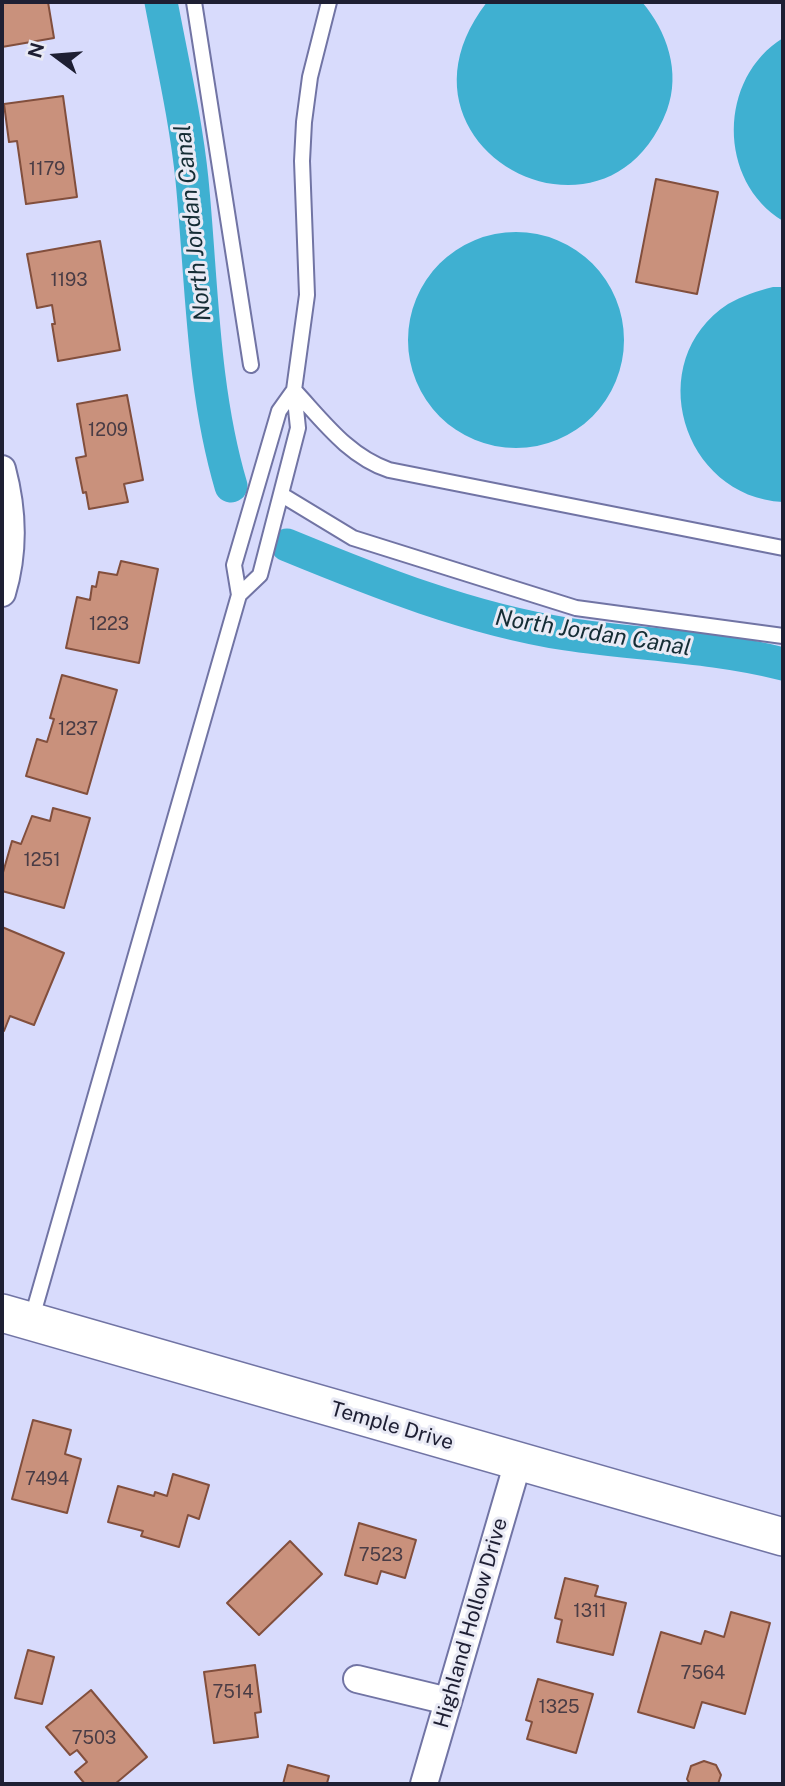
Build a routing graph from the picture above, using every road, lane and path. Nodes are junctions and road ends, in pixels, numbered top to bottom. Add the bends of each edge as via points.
1 (194, 2) edge
2 (329, 2) edge
3 (251, 365) dead end
4 (294, 390) junction
5 (2, 470) edge
6 (282, 495) junction
7 (783, 548) edge
8 (2, 593) edge
9 (239, 595) junction
10 (783, 636) edge
11 (17, 1317) edge
12 (518, 1462) junction
13 (783, 1537) edge
14 (357, 1678) dead end
15 (448, 1701) junction
16 (424, 1784) edge

1 - 3 lane
2 - 4 lane via 304,122 307,295
4 - 6 lane via 298,428
4 - 7 lane via 347,447 389,471
4 - 9 lane via 279,411 234,565
5 - 8 street via 10,503 11,541
6 - 9 lane via 260,575
6 - 10 lane via 353,538 576,608
9 - 11 lane
11 - 12 street, Temple Drive
12 - 13 street, Temple Drive
12 - 15 street, Highland Hollow Drive
14 - 15 street
15 - 16 street, Highland Hollow Drive

